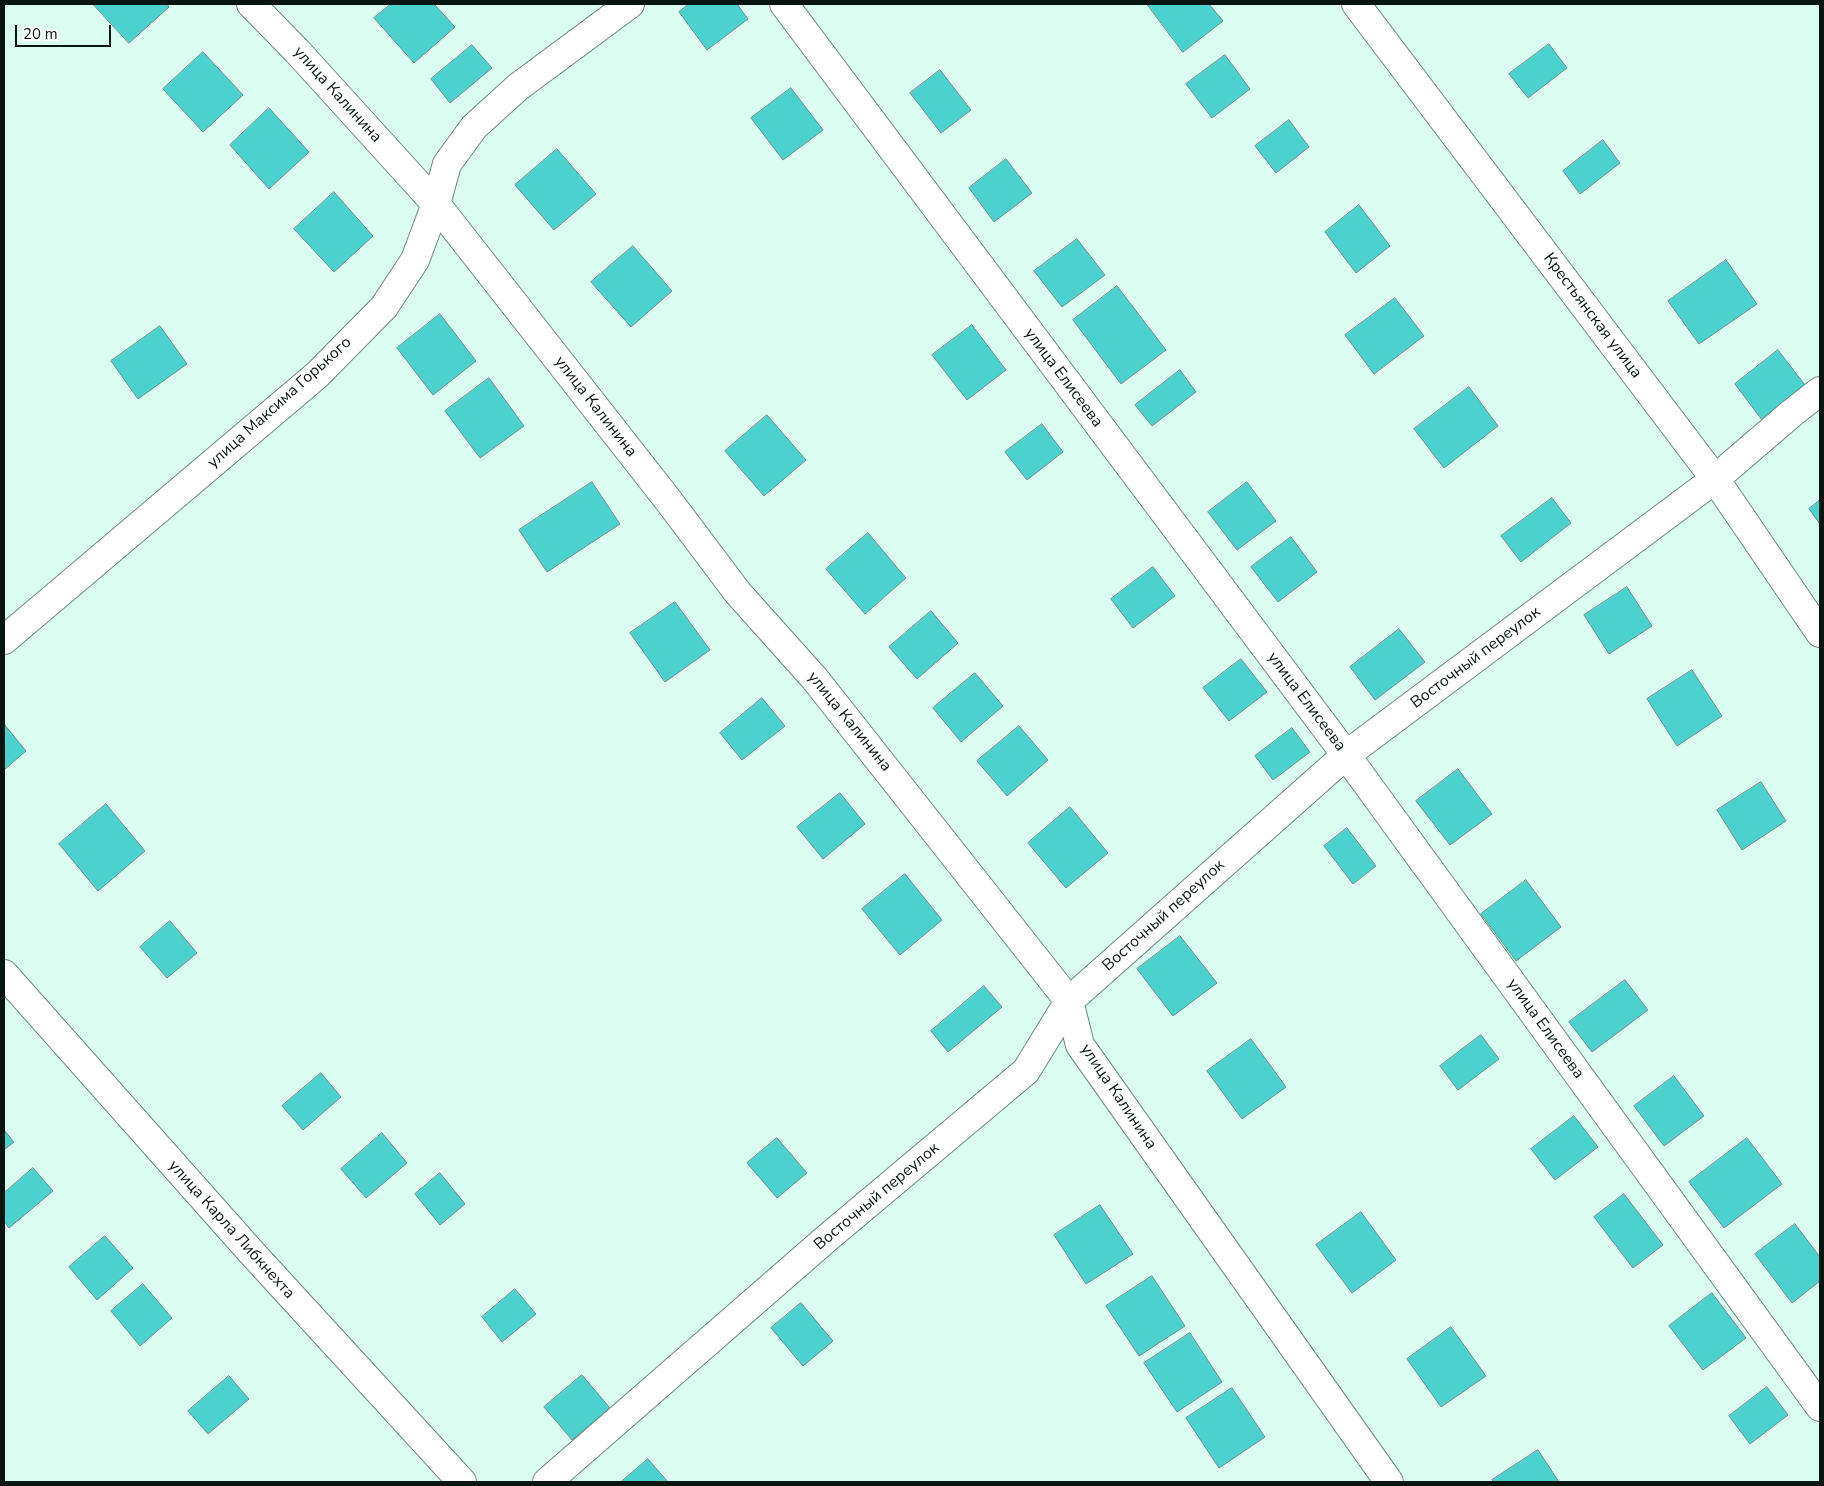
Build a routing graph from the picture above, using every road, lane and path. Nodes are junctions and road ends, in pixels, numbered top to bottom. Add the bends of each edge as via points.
1 (251, 4) edge
2 (630, 4) edge
3 (784, 4) edge
4 (1356, 4) edge
5 (436, 204) junction
6 (1820, 391) edge
7 (1715, 479) junction
8 (1820, 633) edge
9 (4, 640) edge
10 (1346, 755) junction
11 (4, 974) edge
12 (1069, 1001) junction
13 (1820, 1406) edge
14 (462, 1482) edge
15 (547, 1482) edge
16 (1389, 1482) edge

1 - 5 street, улица Калинина via 298,51
2 - 5 street, улица Максима Горького via 518,87 474,127 447,164
3 - 10 street, улица Елисеева
4 - 7 street, Крестьянская улица
5 - 9 street, улица Максима Горького via 415,260 378,314 317,375
5 - 12 street, улица Калинина via 738,593 815,679
6 - 7 street, Восточный переулок
7 - 8 street, Крестьянская улица
7 - 10 street, Восточный переулок
10 - 12 street, Восточный переулок
10 - 13 street, улица Елисеева
11 - 14 street, улица Карла Либкнехта via 252,1253
12 - 15 street, Восточный переулок via 1026,1071 826,1239
12 - 16 street, улица Калинина via 1080,1045

